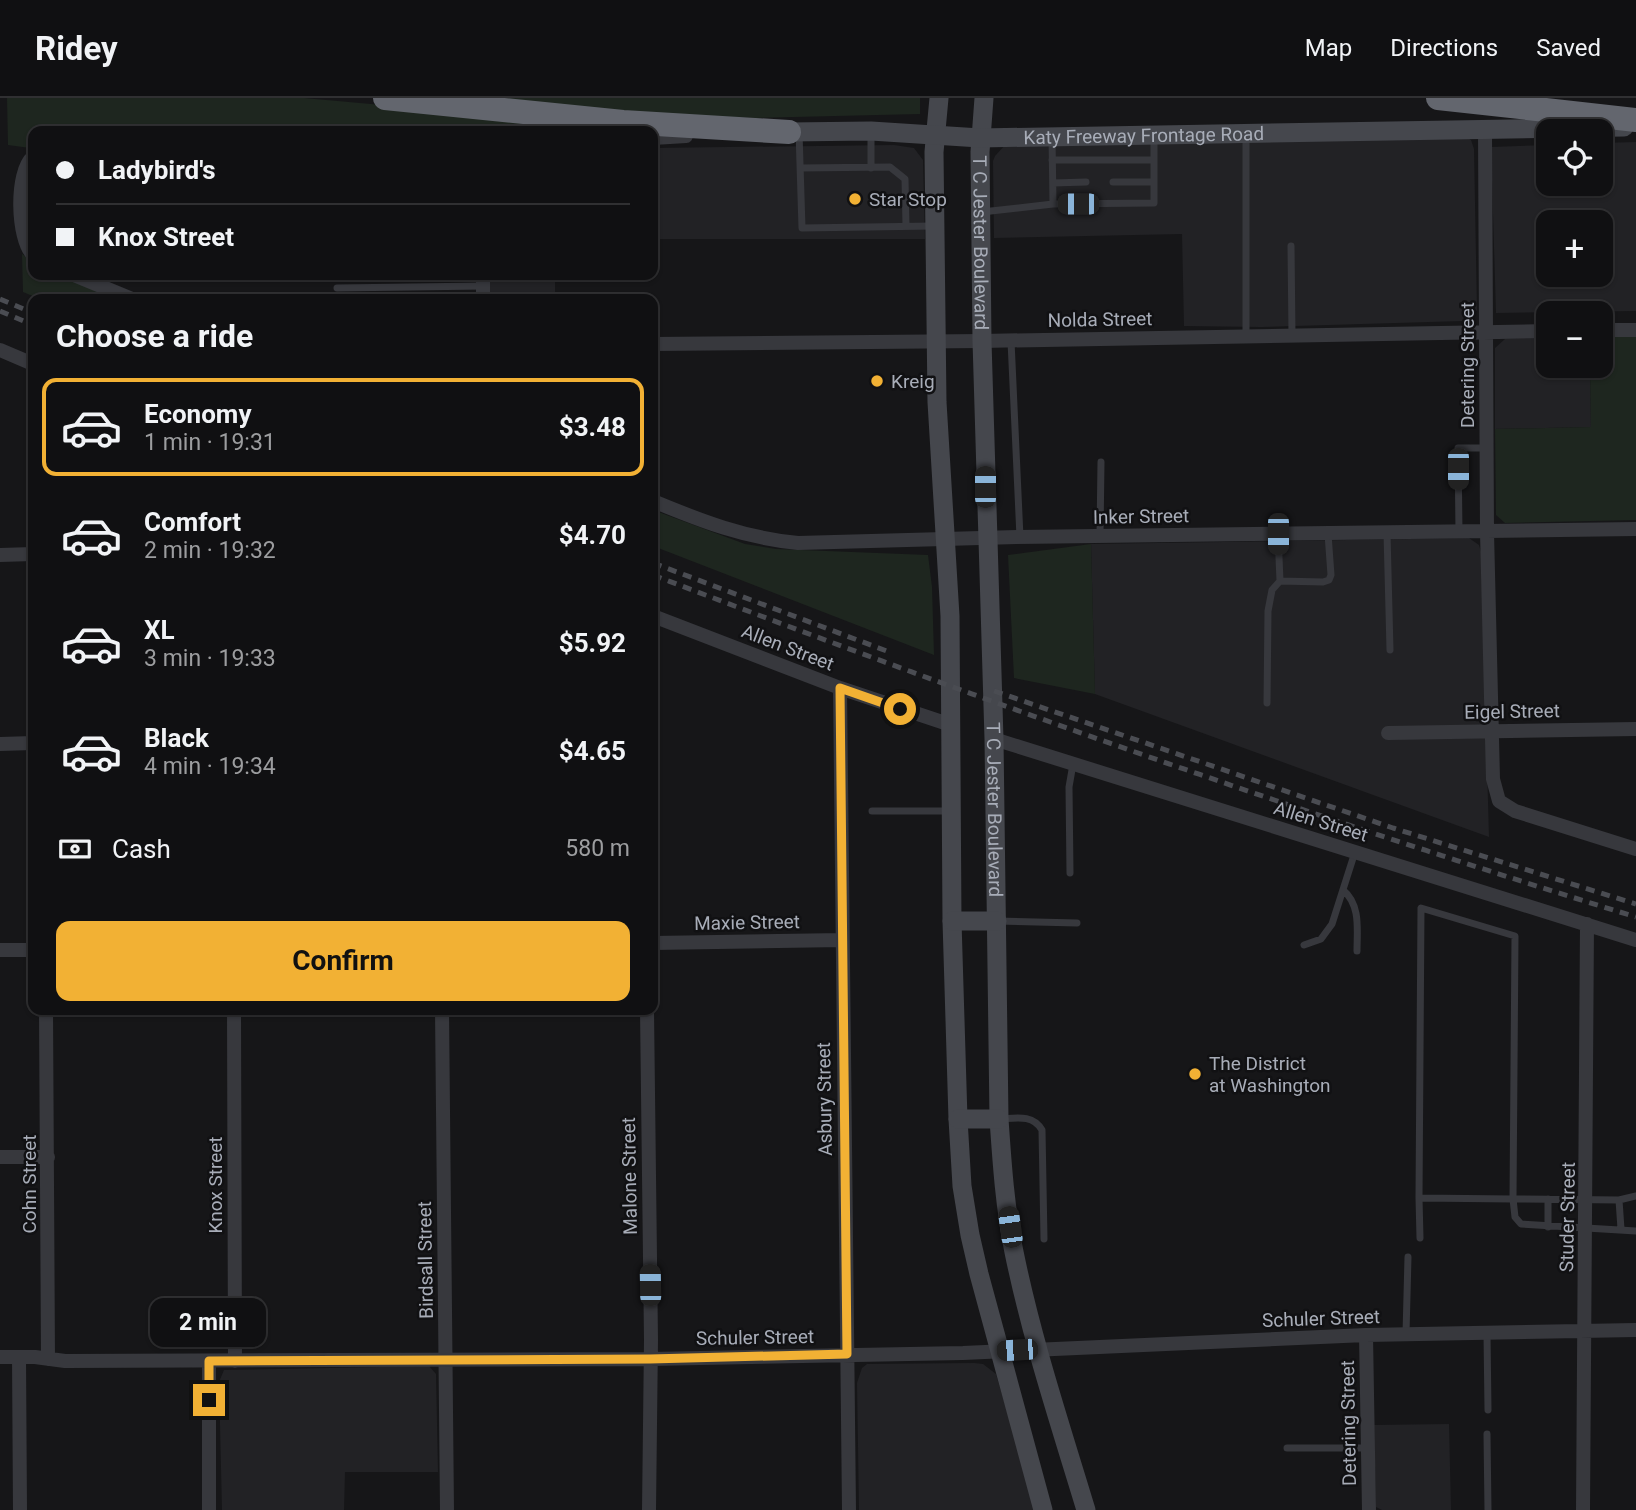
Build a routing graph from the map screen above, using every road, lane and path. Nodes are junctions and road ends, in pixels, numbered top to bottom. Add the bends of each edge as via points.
1 (385, 98) edge
2 (1438, 98) edge
3 (939, 102) edge
4 (984, 104) edge
5 (1636, 120) edge
6 (1636, 127) edge
7 (871, 131) junction
8 (1485, 131) junction
9 (794, 132) junction
10 (1246, 133) junction
11 (1154, 134) junction
12 (1052, 136) junction
13 (934, 137) junction
14 (658, 138) edge
15 (980, 138) junction
16 (1052, 160) junction
17 (1154, 160) junction
18 (28, 163) edge
19 (801, 168) junction
20 (871, 168) junction
21 (1086, 182) dead end
22 (1113, 182) dead end
23 (1154, 182) junction
24 (1052, 183) junction
25 (1053, 204) junction
26 (981, 212) junction
27 (906, 226) junction
28 (936, 226) junction
29 (28, 245) edge
30 (1291, 246) dead end
31 (86, 280) edge
32 (483, 287) edge
33 (337, 288) dead end
34 (120, 294) edge
35 (1613, 330) edge
36 (1636, 330) edge
37 (1486, 331) junction
38 (1536, 331) edge
39 (1246, 335) junction
40 (1292, 335) junction
41 (1011, 340) junction
42 (936, 341) junction
43 (982, 341) junction
44 (658, 344) edge
45 (0, 350) edge
46 (7, 358) edge
47 (28, 363) edge
48 (1486, 448) junction
49 (1101, 462) dead end
50 (658, 503) edge
51 (1636, 530) edge
52 (1487, 532) junction
53 (1387, 533) junction
54 (1459, 533) junction
55 (1278, 534) junction
56 (1328, 534) junction
57 (1100, 536) junction
58 (1020, 537) junction
59 (988, 538) junction
60 (945, 540) junction
61 (28, 554) edge
62 (0, 555) edge
63 (1280, 581) junction
64 (658, 618) edge
65 (1390, 650) dead end
66 (840, 688) junction
67 (1267, 703) dead end
68 (951, 725) junction
69 (1636, 729) edge
70 (1493, 731) junction
71 (1388, 733) dead end
72 (994, 739) junction
73 (28, 743) edge
74 (0, 744) edge
75 (1073, 763) junction
76 (872, 811) dead end
77 (951, 811) junction
78 (1636, 849) edge
79 (1355, 852) junction
80 (1070, 873) dead end
81 (1343, 890) junction
82 (952, 921) junction
83 (997, 921) junction
84 (1077, 923) dead end
85 (1587, 925) junction
86 (842, 940) junction
87 (1636, 940) edge
88 (658, 943) edge
89 (1304, 945) dead end
90 (0, 950) edge
91 (28, 950) edge
92 (1357, 951) dead end
93 (46, 1015) edge
94 (234, 1015) edge
95 (442, 1015) edge
96 (647, 1015) edge
97 (958, 1119) junction
98 (999, 1119) junction
99 (0, 1157) edge
100 (48, 1157) junction
101 (1636, 1196) edge
102 (1419, 1198) junction
103 (1513, 1199) junction
104 (1548, 1199) junction
105 (1587, 1200) junction
106 (1619, 1200) junction
107 (1548, 1227) junction
108 (1586, 1228) junction
109 (1621, 1228) junction
110 (1636, 1231) edge
111 (1420, 1238) dead end
112 (1044, 1239) dead end
113 (1408, 1257) dead end
114 (1583, 1330) junction
115 (1636, 1330) edge
116 (1487, 1334) junction
117 (1366, 1335) junction
118 (1406, 1335) junction
119 (1037, 1349) junction
120 (998, 1350) junction
121 (847, 1354) junction
122 (19, 1356) junction
123 (0, 1357) edge
124 (48, 1359) junction
125 (445, 1359) junction
126 (650, 1359) junction
127 (209, 1361) junction
128 (235, 1361) junction
129 (1488, 1410) dead end
130 (1487, 1434) dead end
131 (1287, 1448) dead end
132 (1368, 1448) junction
133 (20, 1510) edge
134 (209, 1510) edge
135 (447, 1510) edge
136 (649, 1510) edge
137 (849, 1510) edge
138 (1043, 1510) edge
139 (1086, 1510) edge
140 (1369, 1510) edge
141 (1488, 1510) edge
142 (1583, 1510) edge

1 - 9 highway via 624,122
2 - 5 highway
3 - 13 main road
4 - 15 main road, T C Jester Boulevard
6 - 8 main road, Katy Freeway Frontage Road
7 - 9 main road, Katy Freeway Frontage Road
7 - 13 main road, Katy Freeway Frontage Road
7 - 20 lane
8 - 10 main road, Katy Freeway Frontage Road
8 - 37 street, Detering Street
9 - 14 street, Katy Freeway Frontage Road
9 - 19 lane
10 - 11 main road, Katy Freeway Frontage Road
10 - 39 lane
11 - 12 main road, Katy Freeway Frontage Road
11 - 17 lane
12 - 15 main road, Katy Freeway Frontage Road
12 - 16 lane
13 - 15 main road, Katy Freeway Frontage Road
13 - 28 main road
15 - 26 main road, T C Jester Boulevard
16 - 17 lane
16 - 24 lane
17 - 23 lane
18 - 29 street via 21,182 23,233
19 - 20 lane
19 - 27 lane via 802,228
20 - 27 lane via 890,167 905,179
21 - 24 lane
22 - 23 lane
23 - 25 lane via 1154,203
24 - 25 lane
25 - 26 lane
26 - 43 main road, T C Jester Boulevard
27 - 28 lane
28 - 42 main road
30 - 40 lane
31 - 34 street
32 - 33 lane
35 - 36 street
37 - 38 street, Nolda Street
37 - 40 street, Nolda Street
37 - 48 street, Detering Street
39 - 40 street, Nolda Street
39 - 41 street, Nolda Street
41 - 43 street, Nolda Street
41 - 58 lane
42 - 43 street, Nolda Street
42 - 44 street, Nolda Street
42 - 60 main road
43 - 59 main road, T C Jester Boulevard
45 - 46 street
46 - 47 street
48 - 52 street, Detering Street
48 - 54 lane via 1458,448
49 - 57 lane
50 - 60 street, Inker Street via 720,528 774,541
51 - 52 street, Inker Street
52 - 54 street, Inker Street
52 - 70 street, Detering Street
53 - 54 street, Inker Street
53 - 56 street, Inker Street
53 - 65 lane
55 - 56 street, Inker Street
55 - 57 street, Inker Street
55 - 63 lane
56 - 63 lane via 1329,580
57 - 58 street, Inker Street
58 - 59 street, Inker Street
59 - 60 street, Inker Street
59 - 72 main road, T C Jester Boulevard
60 - 68 main road
61 - 62 street
63 - 67 lane via 1269,598
64 - 66 street, Allen Street
66 - 68 street, Allen Street
66 - 86 street, Asbury Street
68 - 77 main road
69 - 70 street, Eigel Street
70 - 71 street, Eigel Street
70 - 78 street, Detering Street via 1493,779 1499,801 1515,811
72 - 75 street, Allen Street
72 - 83 main road, T C Jester Boulevard
73 - 74 street
75 - 79 street, Allen Street
75 - 80 lane
76 - 77 lane
77 - 82 main road
79 - 81 lane
79 - 85 street, Allen Street
81 - 89 lane via 1326,935
81 - 92 lane via 1357,917
82 - 83 main road
82 - 97 main road
83 - 84 lane
83 - 98 main road, T C Jester Boulevard
85 - 87 street, Allen Street
85 - 105 street, Studer Street
86 - 88 street, Maxie Street
86 - 121 street, Asbury Street
90 - 91 street
93 - 100 street, Cohn Street
94 - 128 street, Knox Street
95 - 125 street, Birdsall Street
96 - 126 street, Malone Street
97 - 98 main road
97 - 120 main road via 970,1235
98 - 112 lane via 1030,1118 1042,1130
98 - 119 main road, T C Jester Boulevard via 1013,1250
99 - 100 street
100 - 124 street, Cohn Street
101 - 106 lane
102 - 103 lane
102 - 103 lane via 1421,908 1515,936
102 - 111 lane
103 - 104 lane
103 - 107 lane via 1514,1217 1521,1224
104 - 105 lane
104 - 107 lane
105 - 106 lane
105 - 108 street, Studer Street
106 - 109 lane
107 - 108 lane
108 - 109 lane
108 - 114 street, Studer Street
109 - 110 lane
113 - 118 lane
114 - 115 street, Schuler Street
114 - 116 street, Schuler Street
114 - 142 street, Studer Street
116 - 118 street, Schuler Street
116 - 129 lane
117 - 118 street, Schuler Street
117 - 119 street, Schuler Street
117 - 132 street, Detering Street
119 - 120 street, Schuler Street
119 - 139 main road, T C Jester Boulevard
120 - 121 street, Schuler Street
120 - 138 main road
121 - 126 street, Schuler Street
121 - 137 street, Asbury Street
122 - 123 street, Schuler Street
122 - 124 street, Schuler Street
122 - 133 street
124 - 127 street, Schuler Street
125 - 126 street, Schuler Street
125 - 128 street, Schuler Street
125 - 135 street, Birdsall Street
126 - 136 street, Malone Street
127 - 128 street, Schuler Street
127 - 134 street
130 - 141 lane
131 - 132 lane
132 - 140 street, Detering Street

